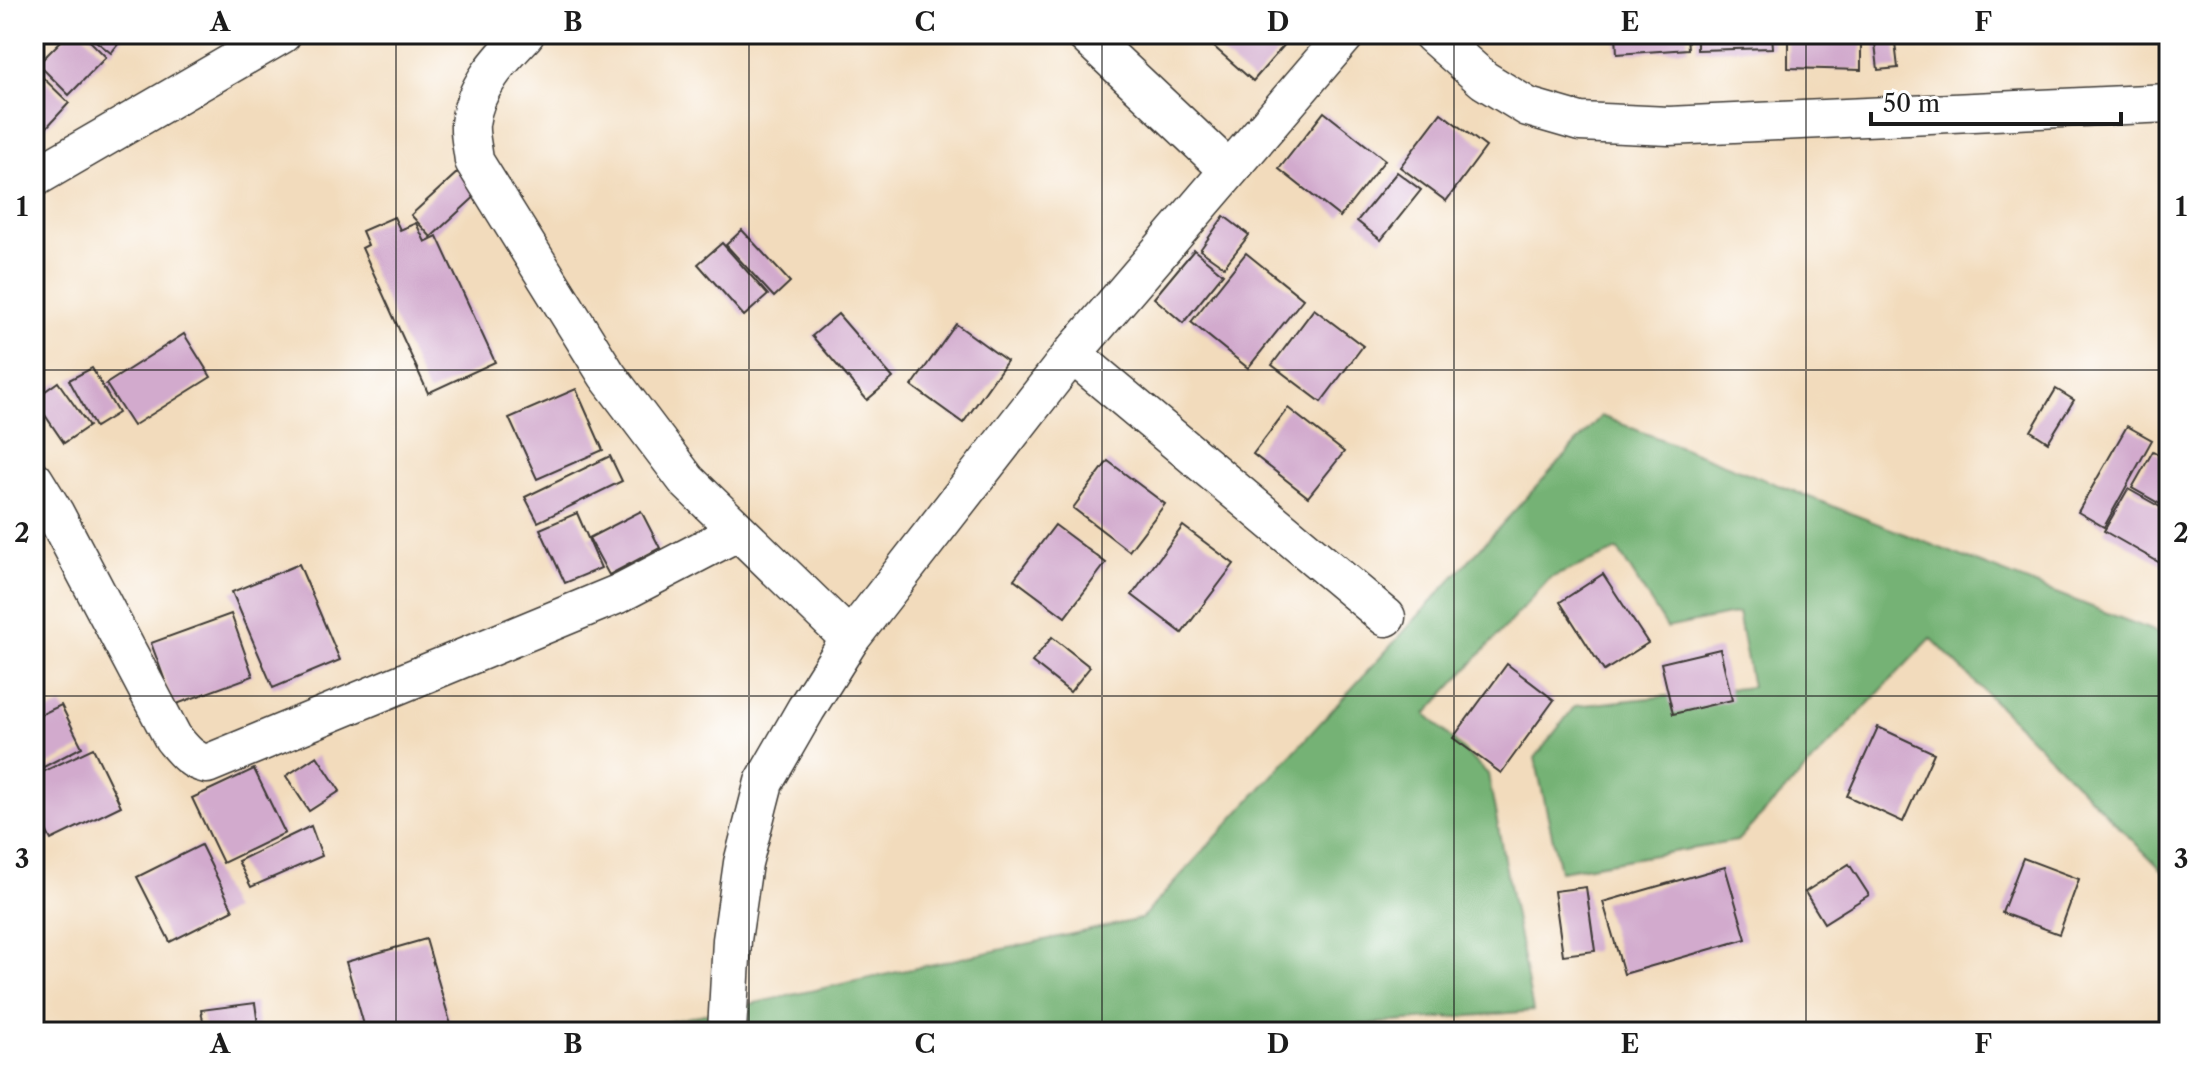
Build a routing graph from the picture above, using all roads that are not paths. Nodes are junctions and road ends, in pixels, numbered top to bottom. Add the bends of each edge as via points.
1 (282, 34) edge
2 (525, 34) edge
3 (1085, 34) edge
4 (1346, 34) edge
5 (1432, 34) edge
6 (2169, 103) edge
7 (38, 166) edge
8 (1229, 170) junction
9 (1072, 354) junction
10 (34, 480) edge
11 (45, 518) edge
12 (737, 532) junction
13 (1386, 617) dead end
14 (850, 639) junction
15 (727, 1032) edge

1 - 7 street
2 - 12 street via 480,90 470,124 474,161 607,375 687,481
3 - 8 street
4 - 8 street
5 - 6 street via 1484,80 1528,107 1580,122 1669,126
8 - 9 street
9 - 13 street
9 - 14 street
10 - 11 street
11 - 12 street via 173,738 185,754 207,764 618,594
12 - 14 street
14 - 15 street via 764,782 743,863

